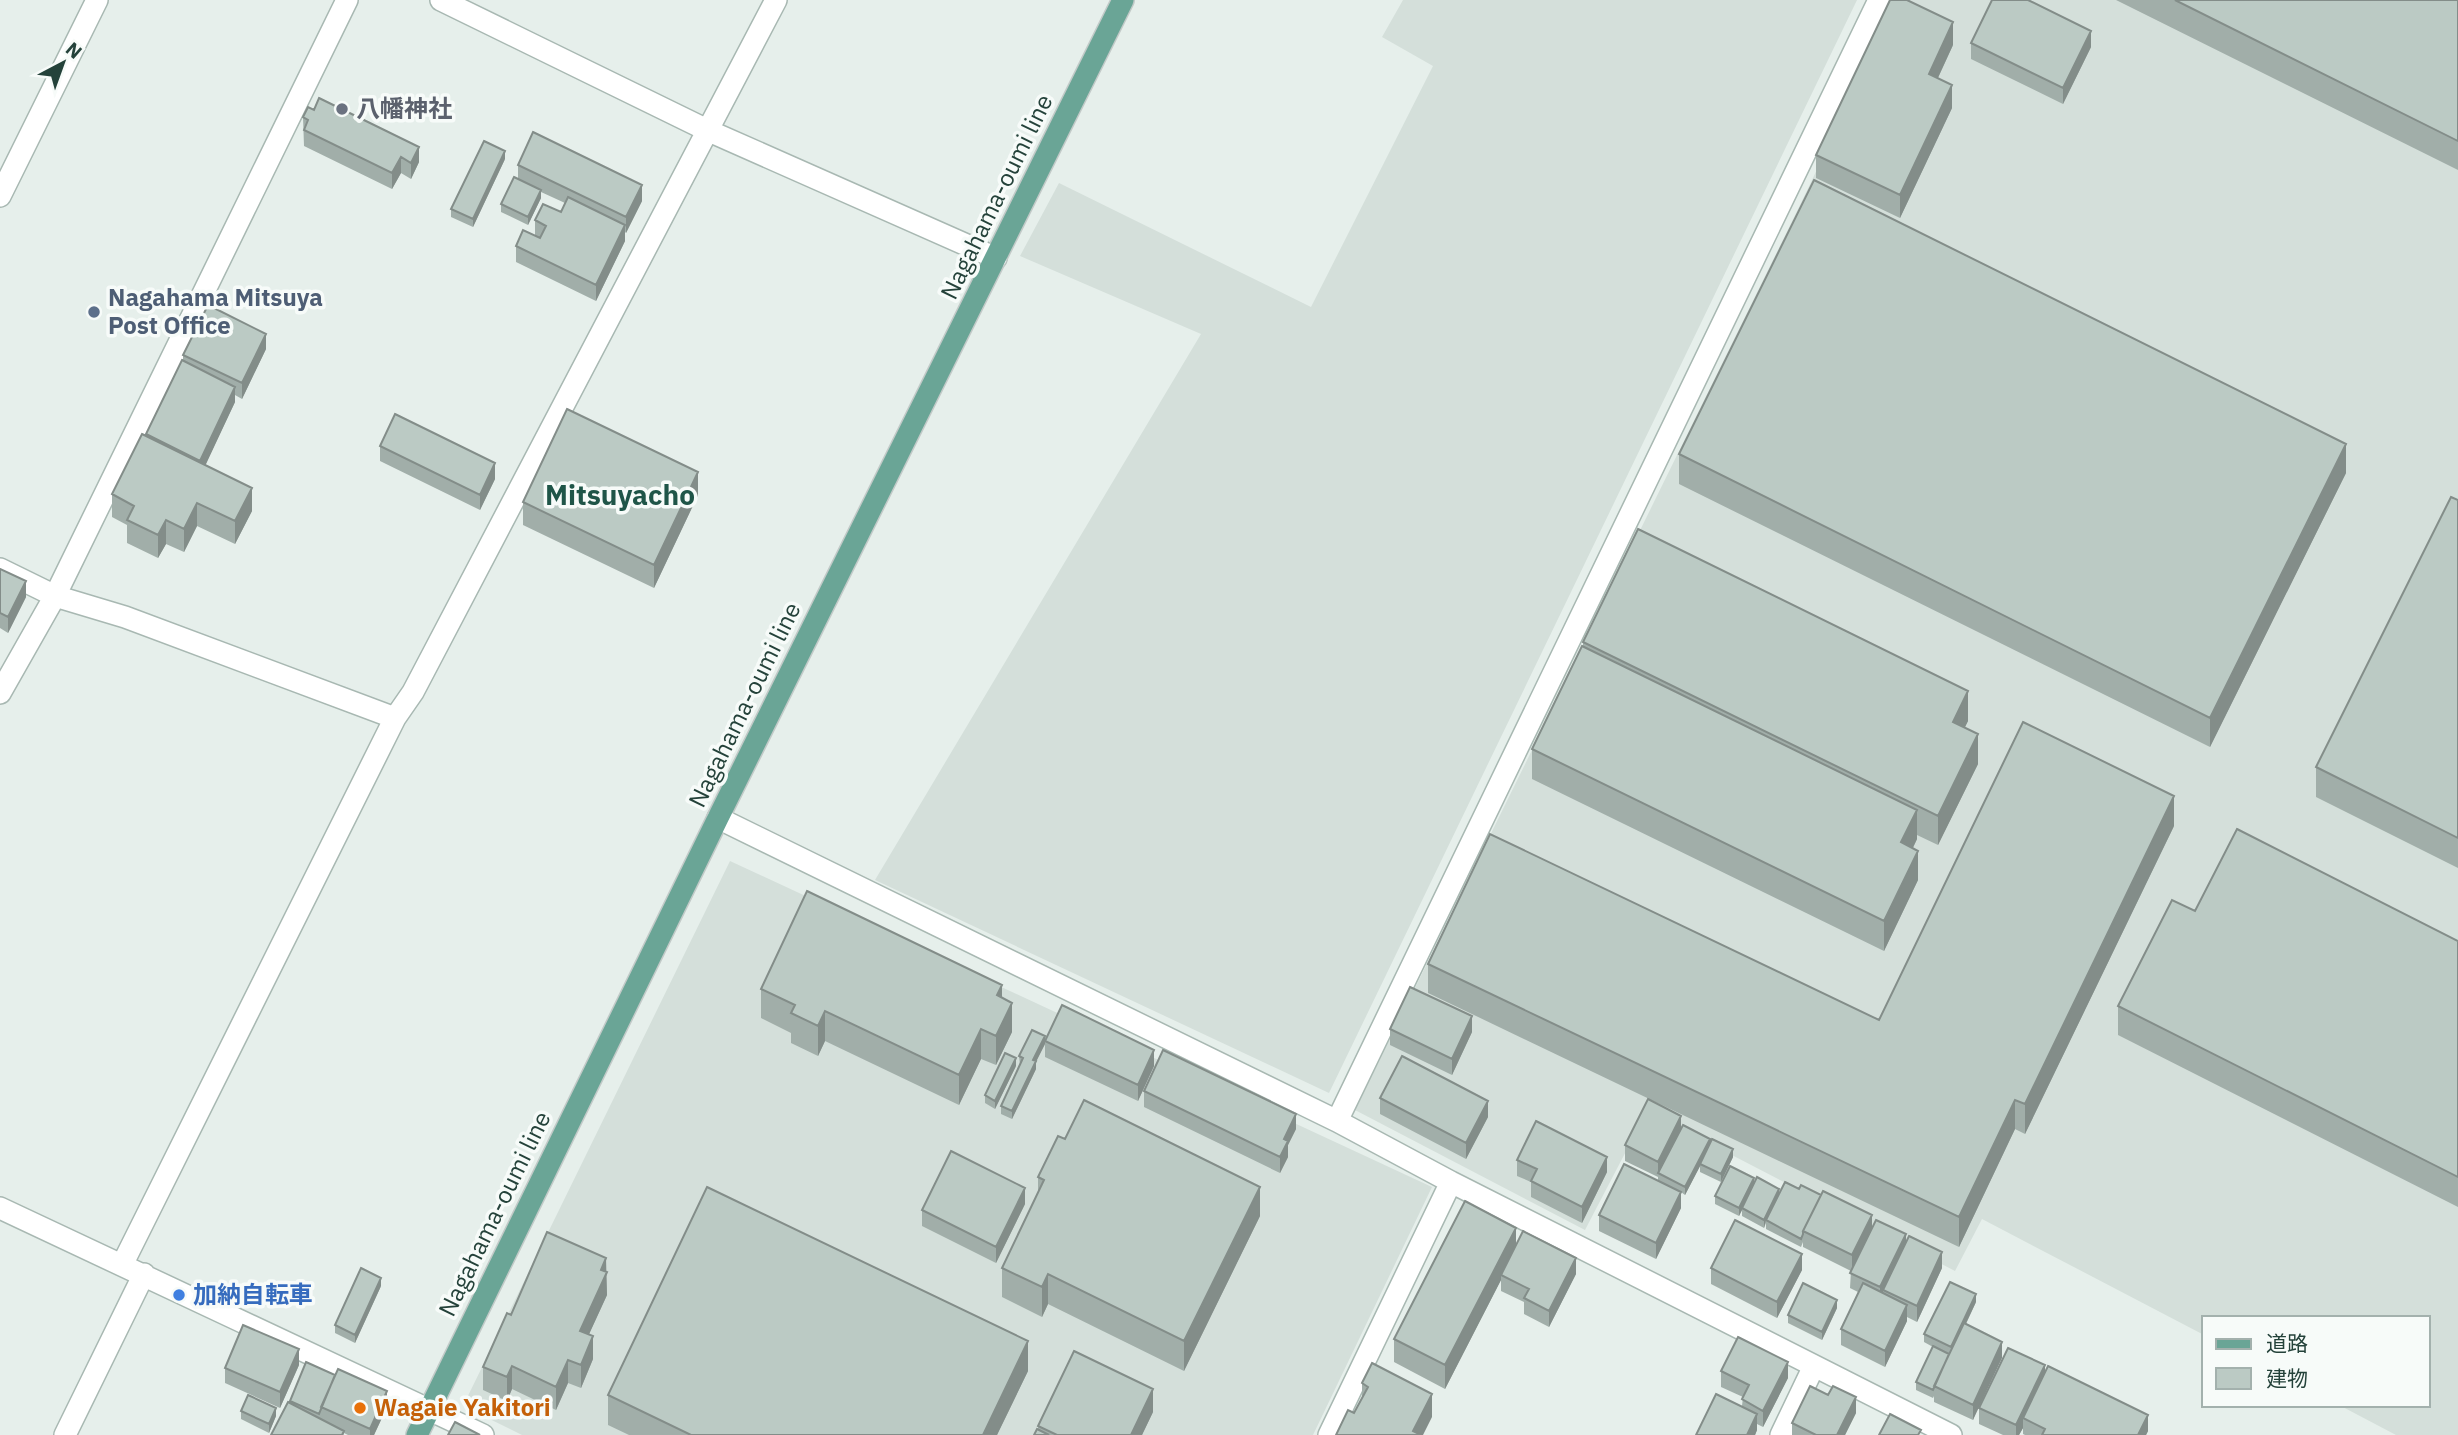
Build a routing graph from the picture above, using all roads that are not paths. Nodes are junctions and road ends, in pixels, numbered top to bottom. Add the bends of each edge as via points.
1 (97, 0) edge
2 (347, 0) edge
3 (441, 0) edge
4 (776, 0) edge
5 (1123, 0) edge
6 (1879, 0) edge
7 (709, 131) junction
8 (0, 196) edge
9 (996, 258) junction
10 (0, 569) edge
11 (55, 596) junction
12 (0, 693) edge
13 (396, 718) junction
14 (718, 818) junction
15 (1337, 1121) junction
16 (1451, 1182) junction
17 (0, 1208) edge
18 (122, 1265) junction
19 (144, 1274) junction
20 (1814, 1366) junction
21 (429, 1410) junction
22 (65, 1435) edge
23 (416, 1435) edge
24 (482, 1435) edge
25 (1329, 1435) edge
26 (1781, 1435) edge
27 (1951, 1435) edge

1 - 8 street
2 - 11 street
3 - 7 street
4 - 7 street
5 - 9 main road, Nagahama-oumi line
6 - 15 street
7 - 9 street
7 - 13 street
9 - 14 main road, Nagahama-oumi line
10 - 11 street
11 - 12 street
11 - 13 street via 125,617
13 - 18 street
14 - 15 street
14 - 21 main road, Nagahama-oumi line
15 - 16 street
16 - 20 street
16 - 25 street
17 - 18 street
18 - 19 street
19 - 21 street
19 - 22 street
20 - 26 street
20 - 27 street
21 - 23 main road, Nagahama-oumi line
21 - 24 street

